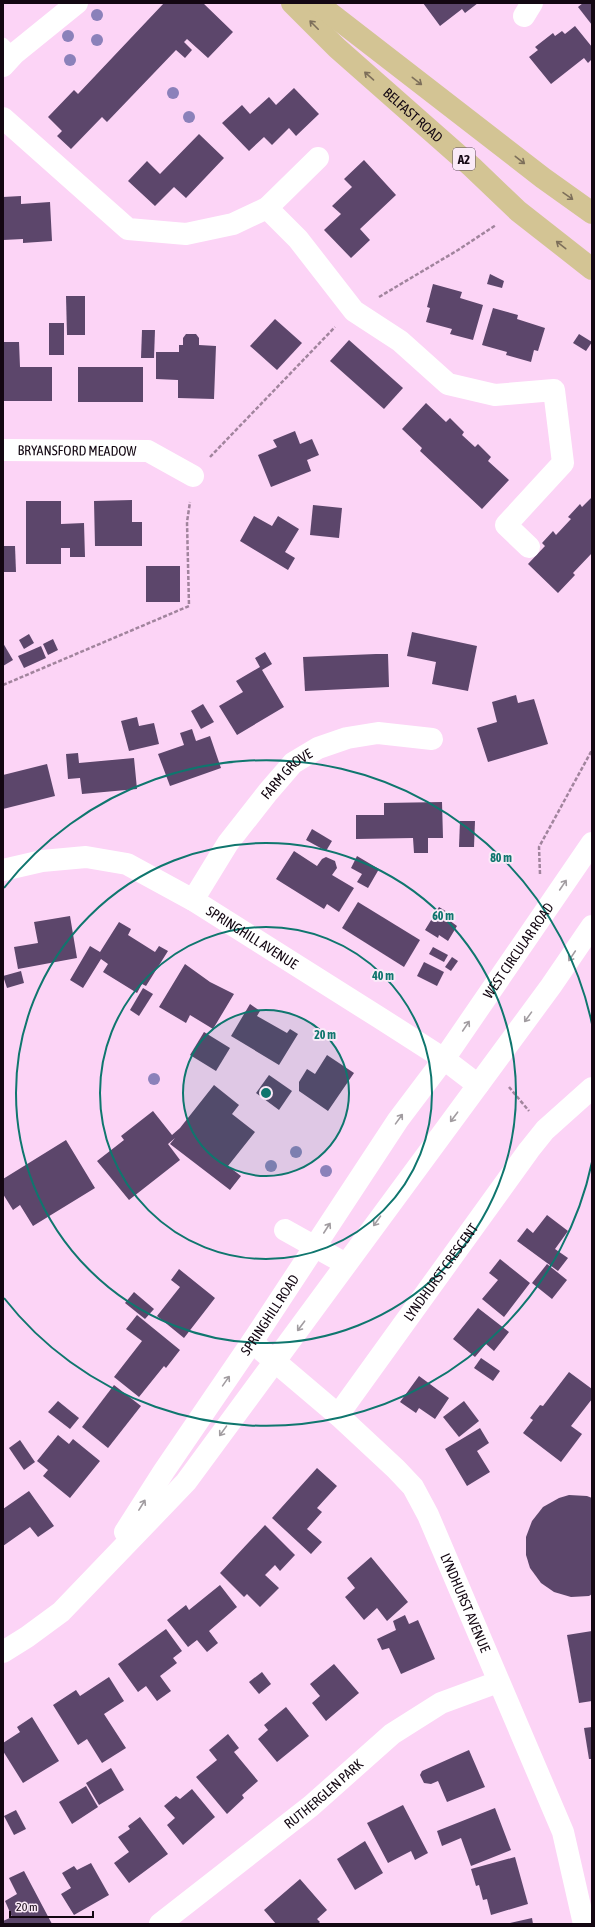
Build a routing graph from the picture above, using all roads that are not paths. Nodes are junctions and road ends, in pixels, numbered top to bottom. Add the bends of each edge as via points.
1 (77, 3) edge
2 (292, 3) edge
3 (317, 3) edge
4 (7, 54) edge
5 (3, 118) edge
6 (318, 158) dead end
7 (267, 208) junction
8 (592, 213) edge
9 (592, 269) edge
10 (3, 450) edge
11 (193, 476) road end
12 (528, 547) dead end
13 (432, 739) dead end
14 (592, 843) edge
15 (3, 870) edge
16 (193, 900) junction
17 (592, 926) edge
18 (444, 1059) junction
19 (478, 1086) junction
20 (592, 1088) edge
21 (285, 1230) dead end
22 (315, 1246) junction
23 (346, 1264) junction
24 (252, 1342) junction
25 (274, 1360) junction
26 (338, 1415) junction
27 (99, 1574) junction
28 (3, 1652) edge
29 (498, 1682) junction
30 (160, 1924) edge
31 (584, 1924) edge

1 - 4 street
9 -> 2 main road, BELFAST ROAD / A2 via 518,211 337,48
3 -> 8 main road, BELFAST ROAD / A2
5 - 7 street via 128,228 186,234 233,224
6 - 7 street
7 - 12 street via 298,239 354,311 400,341 448,384 495,395 554,390 563,462 506,525
10 - 11 street, BRYANSFORD MEADOW via 148,451
13 - 16 street, FARM GROVE via 378,733 347,738 318,748 293,763 228,843
18 -> 14 street, WEST CIRCULAR ROAD
15 - 16 street, SPRINGHILL AVENUE via 42,860 86,857 127,864
16 - 18 street, SPRINGHILL AVENUE
17 -> 19 street
18 - 19 street, SPRINGHILL AVENUE
22 -> 18 street, SPRINGHILL ROAD via 398,1120
19 -> 23 street, SPRINGHILL ROAD
20 - 26 street, LYNDHURST CRESCENT via 545,1130
21 - 22 street
22 - 23 street
22 - 24 street, SPRINGHILL ROAD
23 -> 25 street, SPRINGHILL ROAD
24 - 25 street, LYNDHURST AVENUE
27 -> 24 street, SPRINGHILL ROAD via 164,1471
25 - 26 street, LYNDHURST AVENUE
25 -> 27 street, SPRINGHILL ROAD via 186,1482
26 - 29 street, LYNDHURST AVENUE via 412,1486 428,1514
27 - 28 street, SPRINGHILL ROAD via 61,1612
29 - 30 street, RUTHERGLEN PARK via 441,1703 392,1734 311,1806
29 - 31 street, LYNDHURST AVENUE via 563,1832

